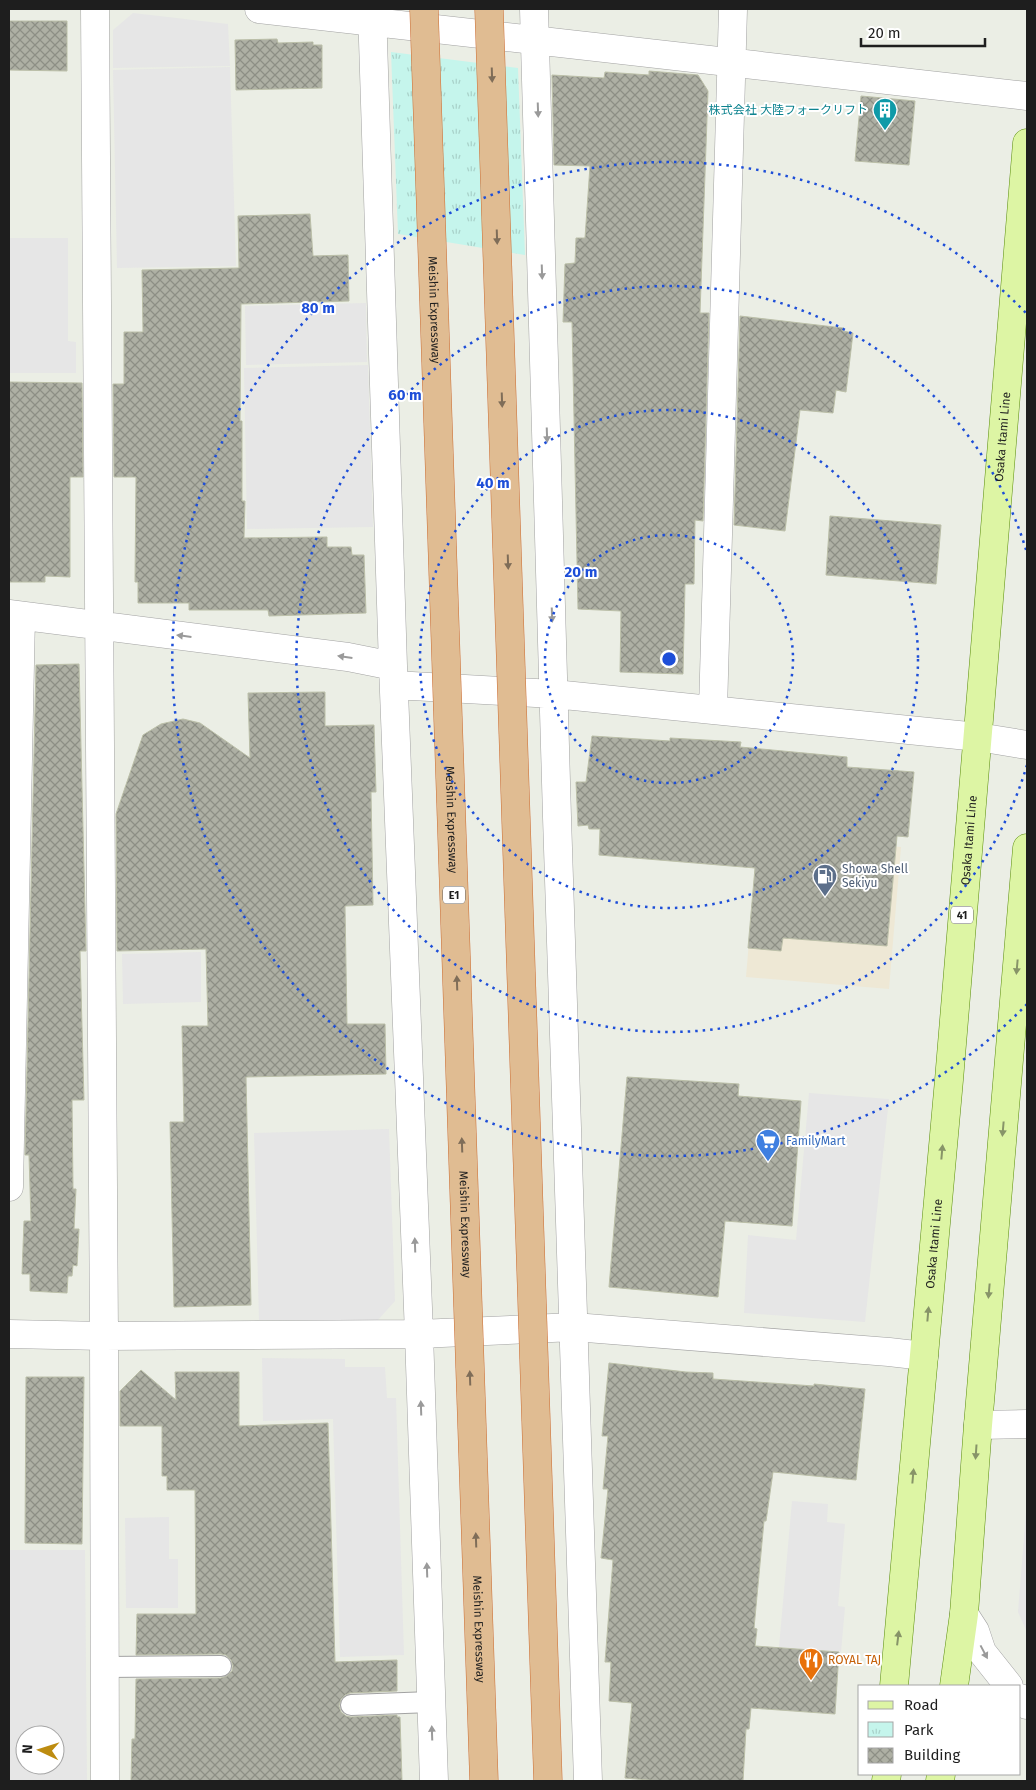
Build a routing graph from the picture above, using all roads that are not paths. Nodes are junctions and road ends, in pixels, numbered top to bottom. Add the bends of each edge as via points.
1 (95, 9) edge
2 (259, 9) edge
3 (424, 9) edge
4 (489, 9) edge
5 (534, 9) edge
6 (733, 9) edge
7 (372, 15) edge
8 (536, 39) junction
9 (732, 62) junction
10 (1027, 96) edge
11 (1027, 143) edge
12 (15, 615) edge
13 (99, 626) junction
14 (393, 675) junction
15 (554, 694) junction
16 (713, 710) junction
17 (978, 737) junction
18 (1027, 744) edge
19 (1027, 848) edge
20 (9, 1187) edge
21 (574, 1327) junction
22 (9, 1334) edge
23 (419, 1334) junction
24 (104, 1336) junction
25 (924, 1356) junction
26 (1027, 1424) edge
27 (978, 1425) junction
28 (964, 1614) junction
29 (221, 1666) dead end
30 (105, 1667) junction
31 (894, 1685) edge
32 (954, 1685) edge
33 (1008, 1685) edge
34 (431, 1702) junction
35 (351, 1705) dead end
36 (105, 1781) edge
37 (434, 1781) edge
38 (484, 1781) edge
39 (548, 1781) edge
40 (588, 1781) edge

1 - 13 street
2 - 7 street
38 -> 3 highway, Meishin Expressway / E1, bridge
4 -> 39 highway, bridge
5 - 8 street
6 - 9 street
7 - 8 street
7 - 14 street
8 - 9 street
8 -> 15 street
9 - 10 street
9 - 16 street
11 - 17 main road, Osaka Itami Line / 41
12 - 13 street
12 - 20 street
14 -> 13 street via 348,657
13 - 24 street
14 - 15 street
23 -> 14 street
15 - 16 street
15 - 21 street
16 - 17 street
17 - 18 street
25 -> 17 main road, Osaka Itami Line / 41
19 -> 27 main road
21 - 23 street
21 - 25 street
21 - 40 street
22 - 24 street
23 - 24 street
34 -> 23 street
24 - 30 street
31 -> 25 main road, Osaka Itami Line / 41
26 - 27 street
27 -> 28 main road
28 - 32 main road
28 -> 33 street via 975,1631 982,1652
29 - 30 lane
30 - 36 street
34 - 35 lane
37 -> 34 street

